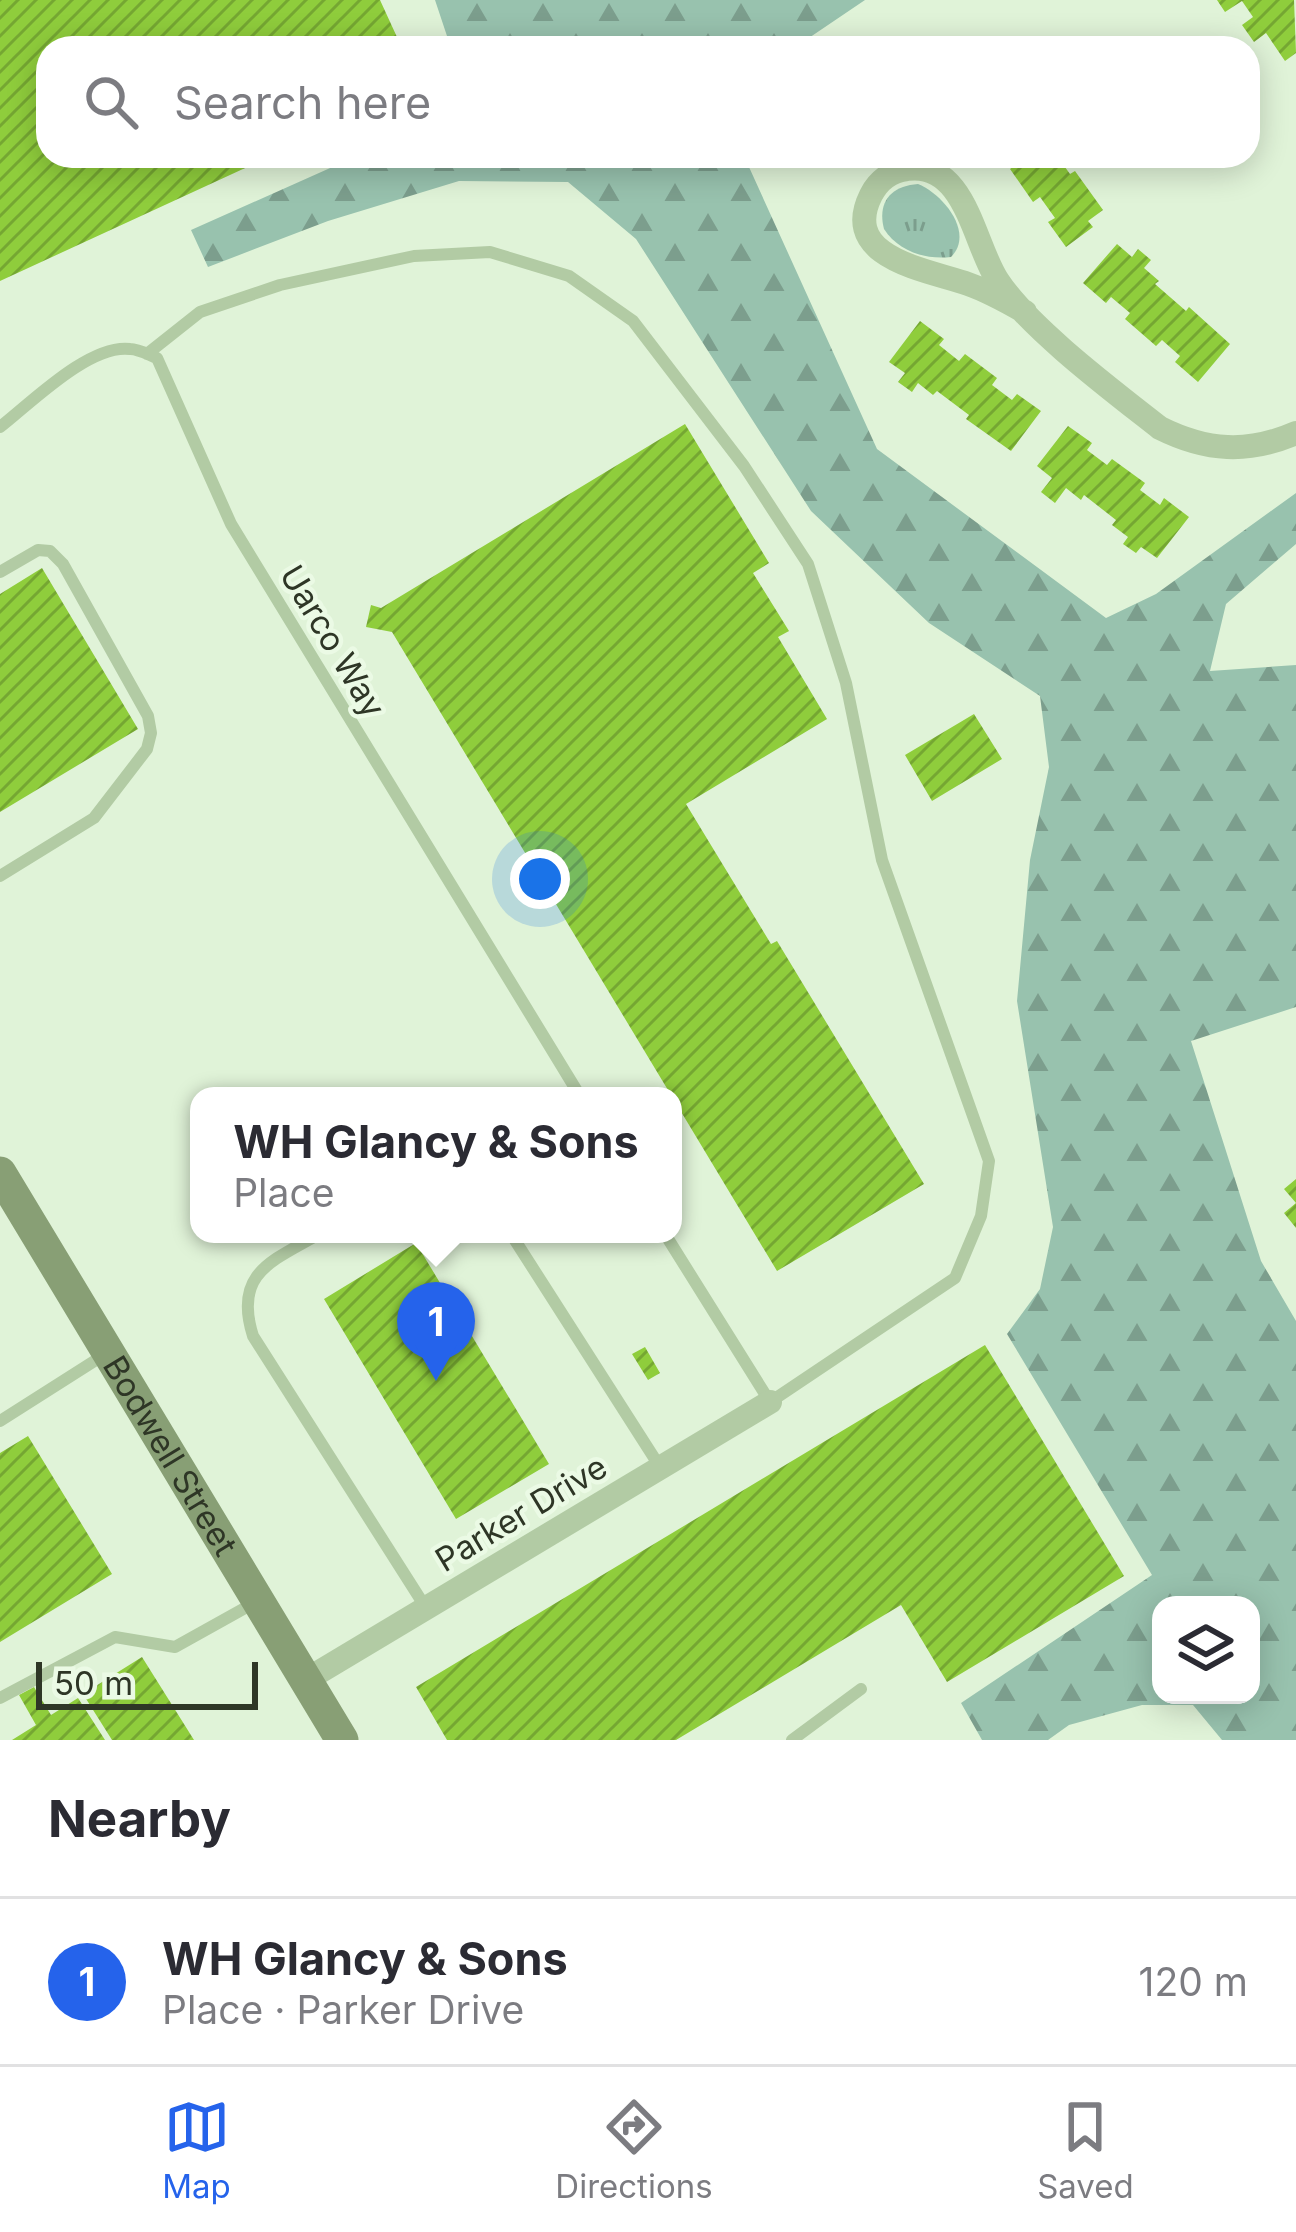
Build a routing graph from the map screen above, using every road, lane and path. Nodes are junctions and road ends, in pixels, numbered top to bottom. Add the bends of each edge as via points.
1 (974, 230) junction
2 (926, 273) junction
3 (1024, 313) junction
4 (147, 354) junction
5 (0, 427) edge
6 (1296, 433) edge
7 (0, 572) edge
8 (0, 876) edge
9 (575, 1087) edge
10 (0, 1173) edge
11 (304, 1243) edge
12 (517, 1243) edge
13 (671, 1243) edge
14 (108, 1352) junction
15 (770, 1402) junction
16 (0, 1421) edge
17 (660, 1467) junction
18 (258, 1600) junction
19 (426, 1608) junction
20 (306, 1680) junction
21 (861, 1689) dead end
22 (0, 1698) edge
23 (342, 1740) edge
24 (792, 1740) edge

1 - 2 street via 964,267
1 - 2 street via 963,202 932,172 907,169 881,181 866,208 869,235 888,257
1 - 3 street via 997,280
2 - 3 street via 987,291
3 - 6 street via 1181,439 1240,449
4 - 5 lane via 108,350
4 - 9 lane, Uarco Way via 157,358 231,524
4 - 15 lane via 200,312 414,256 490,253 569,276 633,321 808,564 846,683 882,860 989,1161 981,1216 955,1278
7 - 8 lane via 38,550 63,564 151,733 94,818
10 - 14 street, Bodwell Street
11 - 19 lane via 260,1269 248,1293 253,1336
12 - 17 lane
13 - 15 lane
14 - 16 lane
14 - 18 street, Bodwell Street
15 - 17 street, Parker Drive
17 - 19 street, Parker Drive
18 - 20 street, Bodwell Street
18 - 22 lane via 175,1647 116,1637
19 - 20 street, Parker Drive
20 - 23 street, Bodwell Street
21 - 24 lane

